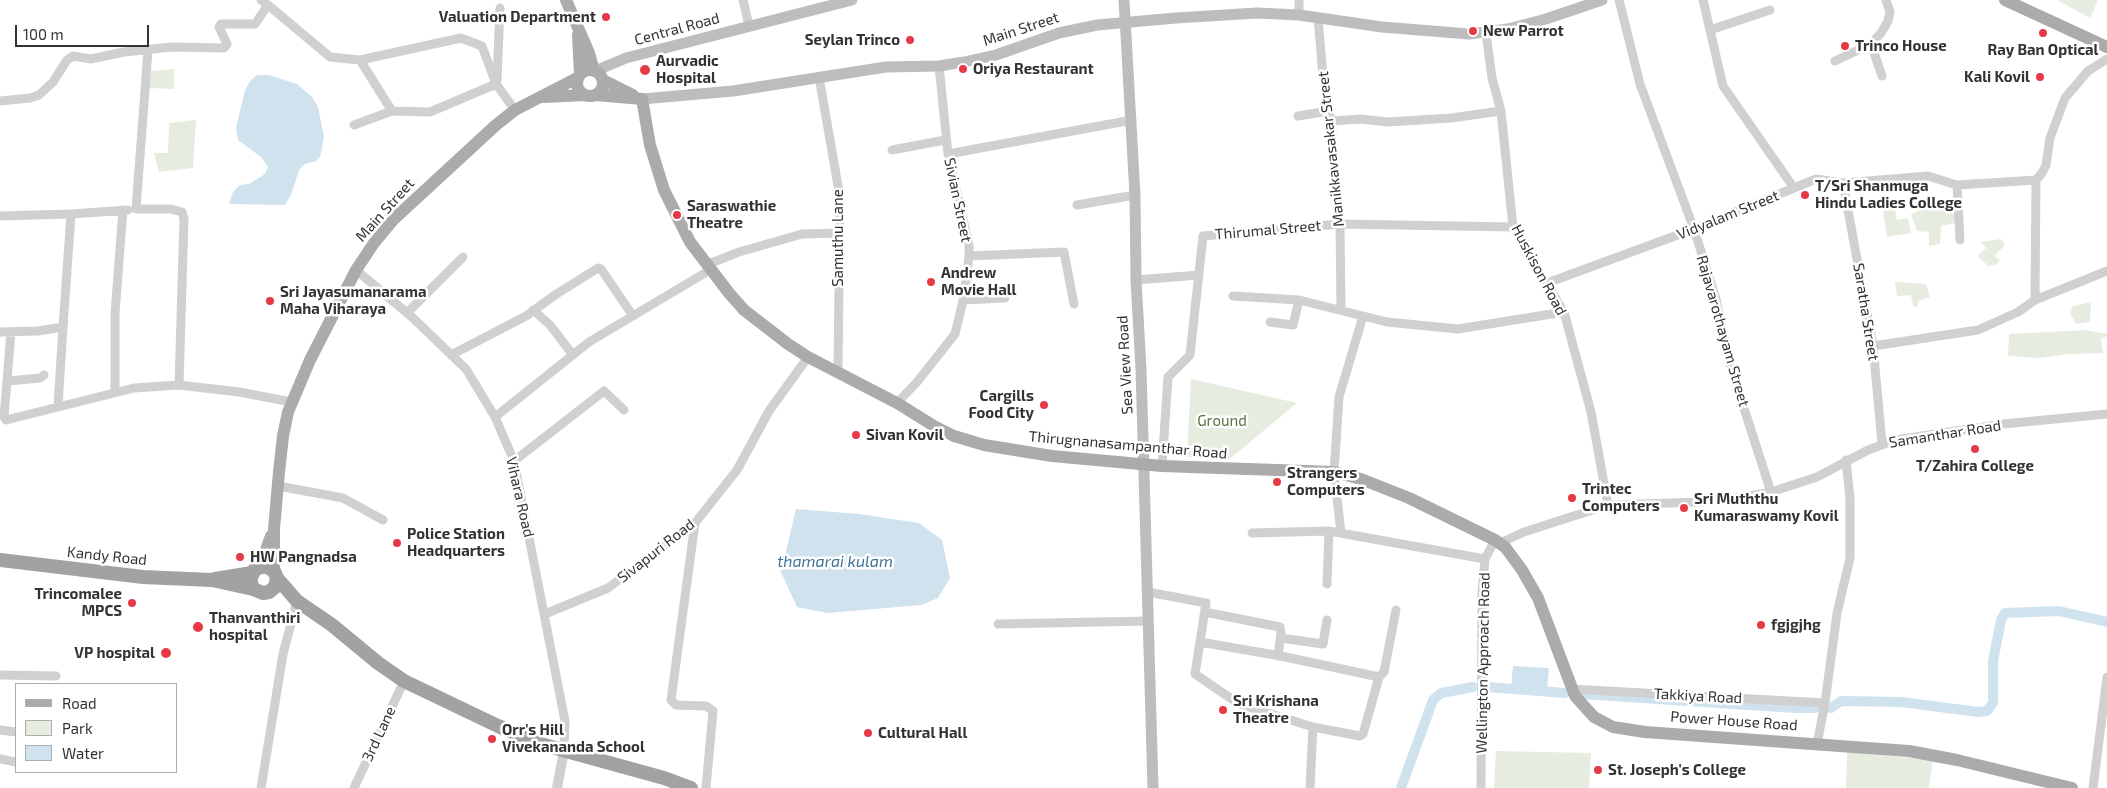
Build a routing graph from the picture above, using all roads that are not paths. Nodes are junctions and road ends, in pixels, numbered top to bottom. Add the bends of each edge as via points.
1 (566, 0) edge
2 (743, 0) edge
3 (852, 0) edge
4 (1124, 0) edge
5 (1299, 0) edge
6 (1602, 0) edge
7 (1619, 0) edge
8 (1703, 0) edge
9 (1886, 0) edge
10 (2005, 0) edge
11 (264, 3) edge
12 (500, 8) dead end
13 (1770, 10) dead end
14 (1300, 15) junction
15 (1318, 18) junction
16 (576, 23) junction
17 (1125, 23) junction
18 (749, 26) junction
19 (1710, 30) junction
20 (1486, 33) junction
21 (1872, 44) junction
22 (2107, 47) edge
23 (148, 50) junction
24 (2107, 59) edge
25 (360, 60) junction
26 (1835, 61) dead end
27 (939, 66) junction
28 (598, 75) junction
29 (579, 76) junction
30 (1882, 76) dead end
31 (820, 77) junction
32 (496, 84) junction
33 (591, 95) junction
34 (539, 98) junction
35 (642, 99) junction
36 (0, 101) edge
37 (515, 110) junction
38 (392, 111) junction
39 (1501, 111) junction
40 (1298, 116) dead end
41 (1330, 116) junction
42 (1132, 120) junction
43 (354, 125) dead end
44 (946, 140) junction
45 (892, 150) dead end
46 (948, 154) junction
47 (2036, 180) junction
48 (1843, 182) junction
49 (1957, 185) junction
50 (1794, 188) junction
51 (1135, 195) junction
52 (1077, 205) dead end
53 (136, 209) junction
54 (123, 210) junction
55 (71, 214) junction
56 (0, 216) edge
57 (1340, 224) junction
58 (1513, 228) junction
59 (1694, 229) junction
60 (839, 233) junction
61 (1960, 240) dead end
62 (969, 256) junction
63 (463, 257) dead end
64 (708, 268) junction
65 (356, 270) junction
66 (2107, 271) edge
67 (1199, 275) junction
68 (1136, 280) junction
69 (1547, 283) junction
70 (1234, 296) dead end
71 (1005, 298) dead end
72 (963, 300) junction
73 (1299, 300) junction
74 (2035, 300) junction
75 (1074, 304) dead end
76 (533, 310) junction
77 (1341, 310) junction
78 (1564, 312) junction
79 (406, 313) junction
80 (633, 316) junction
81 (1363, 316) junction
82 (1270, 322) dead end
83 (62, 327) junction
84 (0, 332) edge
85 (10, 332) junction
86 (1873, 346) junction
87 (451, 355) junction
88 (574, 355) junction
89 (808, 356) junction
90 (838, 371) junction
91 (44, 375) dead end
92 (8, 381) junction
93 (179, 385) junction
94 (115, 392) junction
95 (292, 402) junction
96 (897, 403) junction
97 (58, 406) junction
98 (624, 410) dead end
99 (2107, 414) edge
100 (495, 417) junction
101 (1882, 443) junction
102 (1846, 460) junction
103 (514, 461) junction
104 (1143, 465) junction
105 (1162, 466) junction
106 (1334, 472) junction
107 (278, 486) junction
108 (1771, 492) junction
109 (1608, 505) junction
110 (383, 520) dead end
111 (695, 523) junction
112 (274, 529) junction
113 (1329, 531) junction
114 (1252, 533) dead end
115 (1340, 533) junction
116 (1498, 541) junction
117 (1485, 559) junction
118 (0, 560) edge
119 (256, 570) junction
120 (276, 574) junction
121 (212, 580) junction
122 (1327, 584) dead end
123 (254, 589) junction
124 (269, 592) junction
125 (1148, 592) junction
126 (297, 601) junction
127 (1396, 610) dead end
128 (1205, 612) junction
129 (545, 614) junction
130 (1327, 620) dead end
131 (1148, 621) junction
132 (998, 624) dead end
133 (1281, 638) junction
134 (1200, 642) junction
135 (1278, 656) junction
136 (0, 675) edge
137 (56, 676) dead end
138 (1379, 677) junction
139 (2107, 677) edge
140 (404, 681) junction
141 (1571, 689) junction
142 (1825, 702) junction
143 (1313, 727) junction
144 (0, 730) edge
145 (15, 732) edge
146 (1817, 744) junction
147 (564, 752) junction
148 (0, 759) edge
149 (15, 762) edge
150 (261, 788) edge
151 (354, 788) edge
152 (557, 788) edge
153 (691, 788) edge
154 (706, 788) edge
155 (1153, 788) edge
156 (1310, 788) edge
157 (1481, 788) edge
158 (2072, 788) edge
159 (2093, 788) edge

1 - 16 main road
2 - 18 street
3 - 18 main road, Central Road
4 - 17 main road, Sea View Road
5 - 14 street
6 - 20 main road, Main Street via 1546,19
7 - 59 street, Rajavarothayam Street via 1640,84
8 - 19 street
9 - 21 street via 1890,12 1888,21
10 - 22 main road
11 - 23 street via 255,24 221,24 219,27 227,44 224,48 191,46
11 - 25 street via 330,57
12 - 32 street
13 - 19 street
14 - 15 main road, Main Street
14 - 17 main road, Main Street via 1247,14
15 - 20 main road, Main Street via 1449,33
15 - 41 street, Manikkavasakar Street
16 - 28 main road
16 - 29 main road
17 - 27 main road, Main Street via 1059,33 996,55
17 - 42 main road, Sea View Road
18 - 28 main road, Central Road via 626,58
19 - 50 street via 1723,86
20 - 39 street, Huskison Road via 1492,78
21 - 26 street
21 - 30 street
23 - 36 street via 91,59 73,56 39,94
23 - 53 street
24 - 47 street via 2088,72 2065,98 2050,138 2046,165
25 - 32 street via 461,38 482,46
25 - 38 street
27 - 31 main road, Main Street via 886,67
27 - 44 street, Sivian Street
28 - 29 main road via 586,71
28 - 33 main road via 602,87
28 - 35 main road
29 - 33 main road via 578,88
29 - 34 main road, Main Street
31 - 35 main road, Main Street via 733,91
31 - 60 street, Samuthu Lane via 840,197
32 - 37 street
32 - 38 street via 430,112
33 - 34 main road, Main Street
33 - 35 main road, Main Street
34 - 37 main road, Main Street
35 - 64 main road, Thirugnanasampanthar Road via 646,129 661,183 684,231
37 - 65 main road, Main Street via 408,205 374,243
38 - 43 street
39 - 41 street via 1388,122
39 - 58 street, Huskison Road
40 - 41 street
41 - 57 street, Manikkavasakar Street
42 - 46 street
42 - 51 main road, Sea View Road
44 - 45 street
44 - 46 street, Sivian Street
46 - 62 street, Sivian Street
47 - 49 street, Vidyalam Street
47 - 74 street
48 - 49 street, Vidyalam Street via 1928,176
48 - 50 street, Vidyalam Street via 1816,180
48 - 86 street, Saratha Street
49 - 61 street
50 - 59 street, Vidyalam Street
51 - 52 street
51 - 68 main road, Sea View Road
53 - 54 street
53 - 93 street via 171,209 182,212 184,219
54 - 55 street
54 - 94 street via 115,313
55 - 56 street
55 - 83 street
57 - 58 street, Thirumal Street
57 - 67 street, Thirumal Street via 1203,236
57 - 77 street, Manikkavasakar Street
58 - 69 street, Huskison Road
59 - 69 street, Vidyalam Street
59 - 108 street, Rajavarothayam Street via 1716,299 1729,362
60 - 64 street via 802,234 740,252
60 - 90 street, Samuthu Lane
62 - 72 street, Sivian Street
62 - 75 street via 1064,252
63 - 79 street
64 - 80 street
64 - 89 main road, Thirugnanasampanthar Road via 744,310
65 - 79 street, Vihara Road
65 - 95 main road, Main Street
66 - 74 street
67 - 68 street
67 - 105 street, Thirumal Street via 1190,355 1168,377
68 - 104 main road, Sea View Road
69 - 78 street, Huskison Road
70 - 73 street
71 - 72 street
72 - 96 street, Sivian Street via 955,334
73 - 77 street
73 - 82 street via 1293,325
74 - 86 street via 2018,312 1978,330
76 - 80 street via 600,267
76 - 87 street
76 - 88 street
77 - 81 street
78 - 81 street via 1458,329 1387,322
78 - 109 street, Huskison Road via 1591,412
79 - 87 street, Vihara Road
80 - 88 street via 589,342
81 - 106 street via 1339,397
83 - 85 street
83 - 97 street
84 - 85 street
85 - 92 street
86 - 101 street, Saratha Street
87 - 100 street, Vihara Road via 466,369
88 - 100 street
89 - 90 main road, Thirugnanasampanthar Road
89 - 111 street, Sivapuri Road via 769,411 737,470
90 - 96 main road, Thirugnanasampanthar Road
91 - 92 street
92 - 97 street via 6,420
93 - 94 street
93 - 95 street
94 - 97 street
95 - 107 main road, Main Street via 283,436
96 - 104 main road, Thirugnanasampanthar Road via 954,436 984,445 1027,453
98 - 103 street via 604,391
99 - 101 street, Samanthar Road via 2003,424
100 - 103 street, Vihara Road
101 - 102 street, Samanthar Road
102 - 108 street, Samanthar Road via 1817,477
102 - 142 street via 1850,558 1837,613
103 - 129 street, Vihara Road
104 - 105 main road, Thirugnanasampanthar Road
104 - 125 main road, Sea View Road
105 - 106 main road, Thirugnanasampanthar Road
106 - 115 street
106 - 116 main road, Thirugnanasampanthar Road via 1386,488
107 - 110 street via 342,498
107 - 112 main road, Main Street
108 - 109 street, Samanthar Road via 1708,501
109 - 116 street, Samanthar Road
111 - 129 street, Sivapuri Road via 608,588
111 - 154 street via 670,700 676,705 706,706 714,711
112 - 119 main road, Main Street
112 - 120 main road, Main Street
113 - 114 street
113 - 115 street
113 - 122 street
115 - 117 street
116 - 117 street, Wellington Approach Road
116 - 141 main road, Power House Road via 1522,570 1538,598
117 - 157 street, Wellington Approach Road
118 - 121 highway, Kandy Road via 143,577
119 - 120 highway via 265,566
119 - 121 highway, Kandy Road
119 - 123 highway via 251,584
120 - 124 highway via 275,587
120 - 126 highway
121 - 123 highway, Kandy Road
123 - 124 highway
124 - 126 highway
125 - 128 street via 1206,603
125 - 131 main road, Sea View Road
126 - 140 highway
126 - 150 street via 283,654
127 - 138 street via 1384,672
128 - 133 street via 1280,627
128 - 134 street
129 - 147 street, Vihara Road via 565,721
130 - 133 street via 1323,644
131 - 132 street
131 - 155 main road, Sea View Road
133 - 135 street
134 - 135 street
134 - 143 street via 1195,674 1239,704
135 - 138 street
136 - 137 street
138 - 143 street via 1363,734
139 - 159 street
140 - 147 highway via 498,726
140 - 151 street, 3rd Lane
141 - 142 street, Takkiya Road
141 - 146 main road, Power House Road via 1588,712 1613,727
142 - 146 street
143 - 156 street
144 - 145 street
146 - 158 main road, Power House Road via 1931,754
147 - 152 street
147 - 153 highway
148 - 149 street

